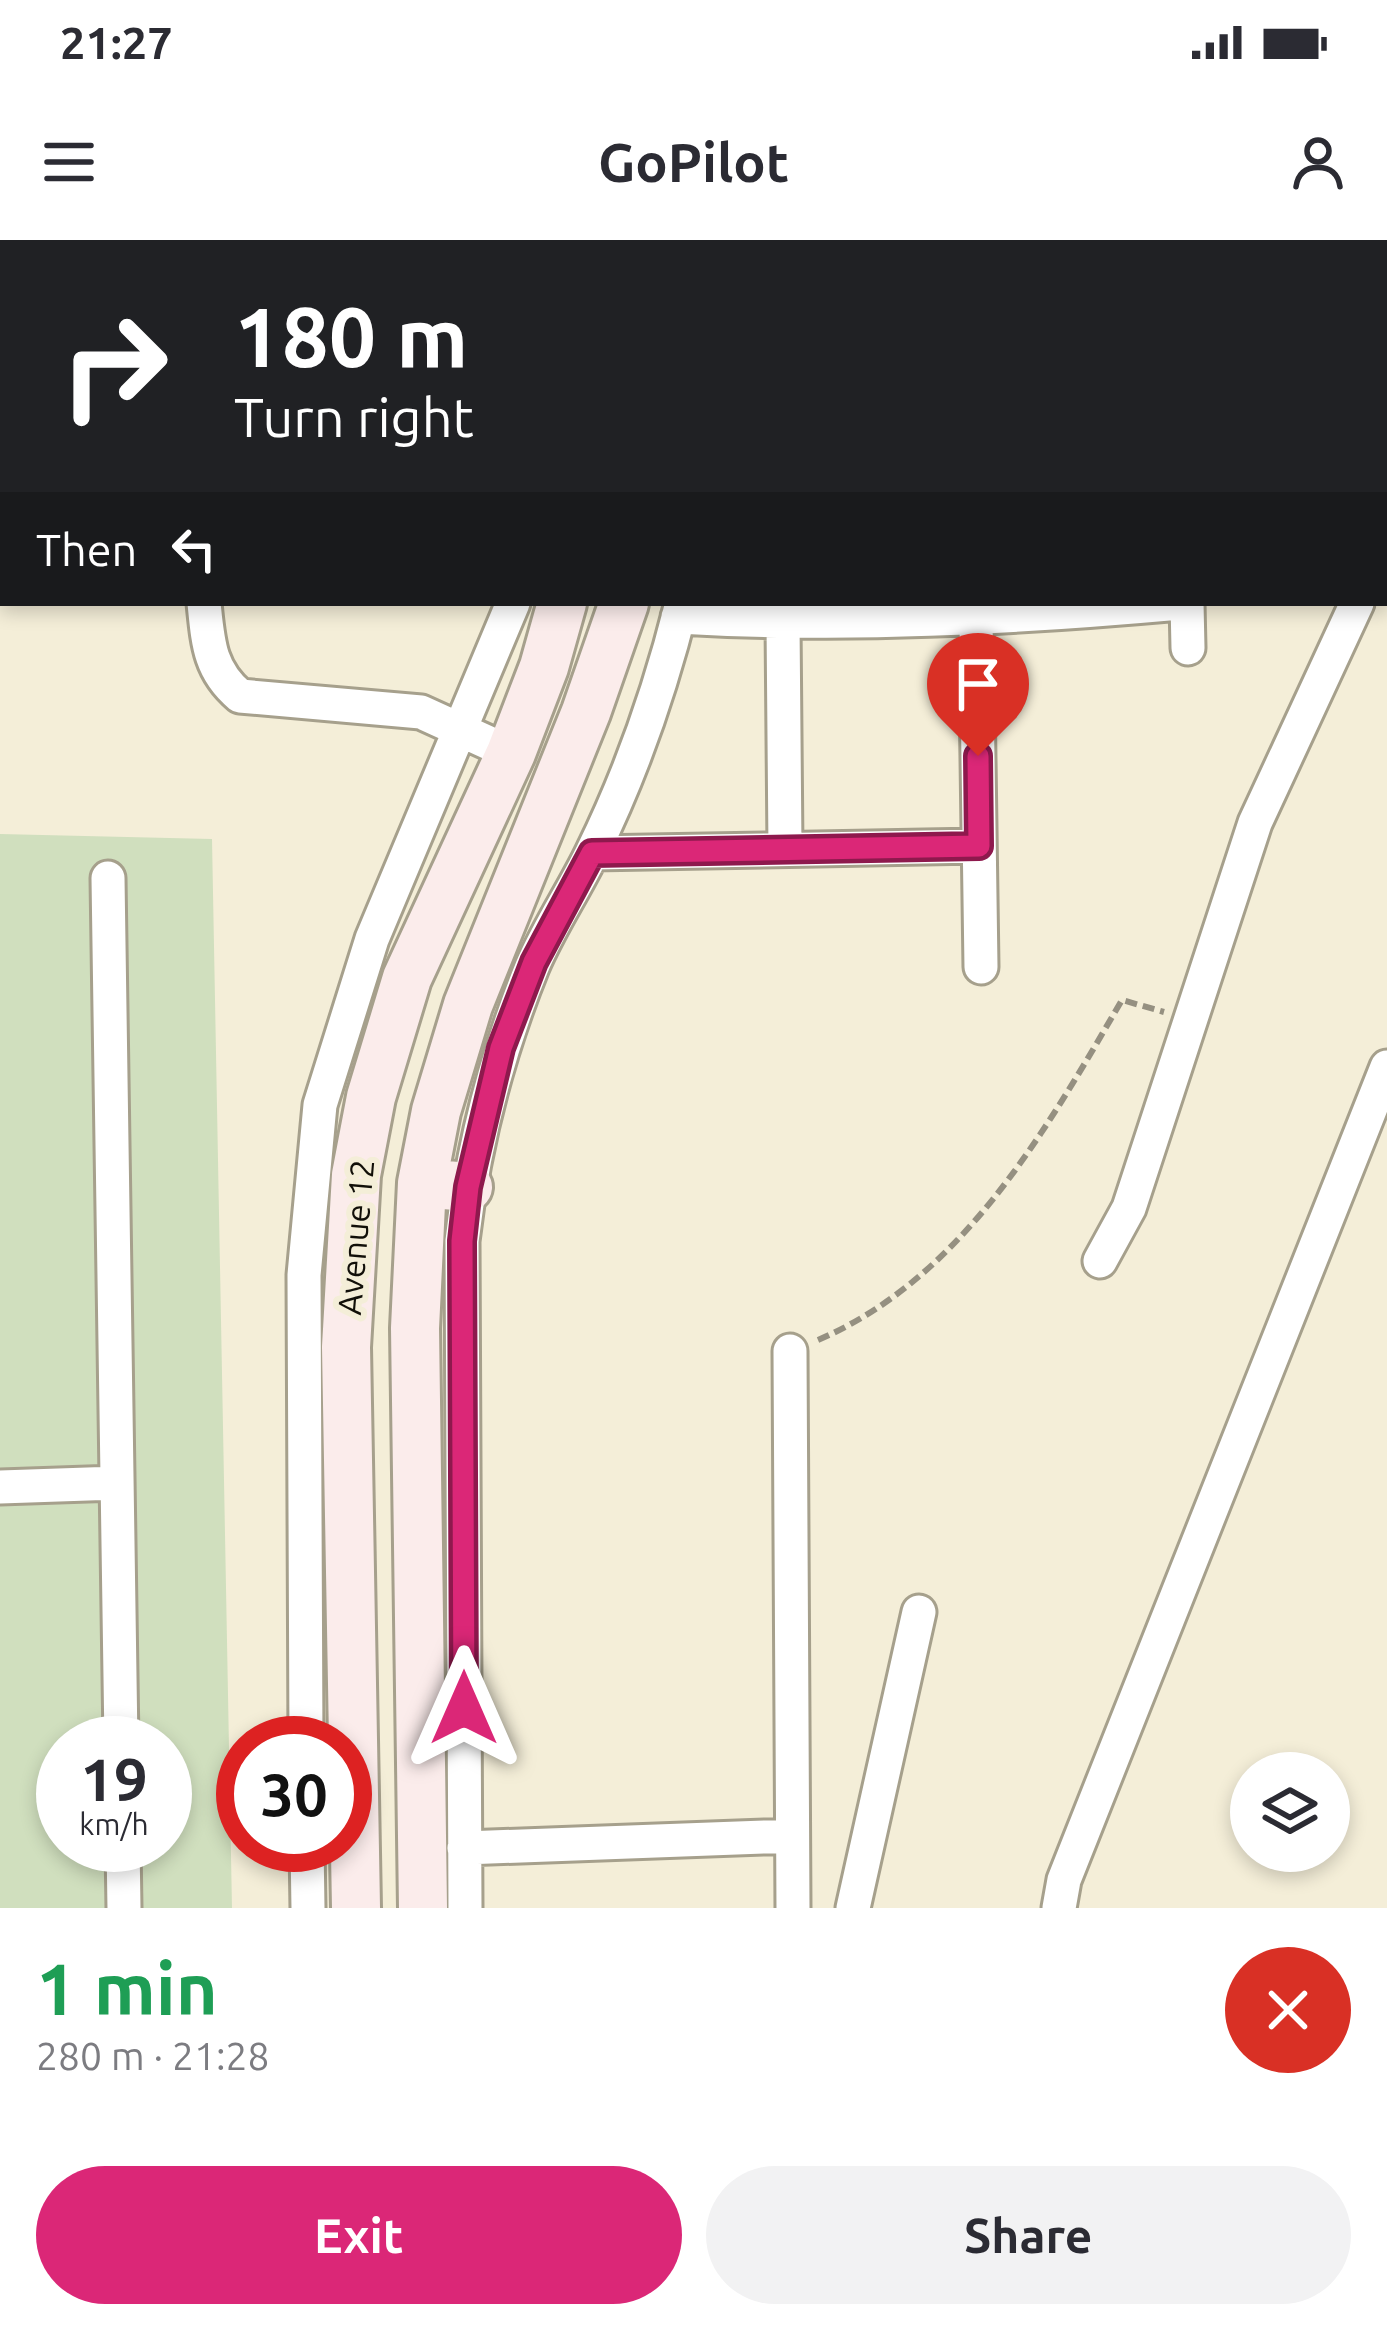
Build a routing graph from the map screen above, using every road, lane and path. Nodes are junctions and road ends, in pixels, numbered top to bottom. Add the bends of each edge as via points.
1 (204, 606) edge
2 (512, 606) edge
3 (561, 606) edge
4 (623, 606) edge
5 (1148, 606) edge
6 (1183, 606) edge
7 (1356, 606) edge
8 (680, 610) edge
9 (976, 621) junction
10 (783, 623) junction
11 (1188, 648) dead end
12 (464, 728) junction
13 (511, 753) junction
14 (979, 846) junction
15 (785, 849) junction
16 (592, 853) junction
17 (108, 878) dead end
18 (981, 967) dead end
19 (1190, 1019) junction
20 (1387, 1067) edge
21 (445, 1185) junction
22 (1100, 1262) dead end
23 (790, 1352) joint
24 (117, 1483) junction
25 (0, 1486) edge
26 (919, 1612) dead end
27 (121, 1716) edge
28 (306, 1716) edge
29 (792, 1836) junction
30 (464, 1848) junction
31 (123, 1872) edge
32 (308, 1872) edge
33 (124, 1908) edge
34 (308, 1908) edge
35 (356, 1908) edge
36 (423, 1908) edge
37 (465, 1908) edge
38 (793, 1908) edge
39 (853, 1908) edge
40 (1059, 1908) edge

1 - 12 street via 212,663 240,696 421,712
2 - 12 street
3 - 13 main road, Avenue 12
4 - 21 main road, Avenue 12 via 468,1005 436,1111
5 - 9 street
6 - 11 street
7 - 19 street via 1255,823
8 - 10 street
8 - 16 street
9 - 10 street
9 - 14 street
10 - 15 street
12 - 13 street
12 - 28 street via 371,938 320,1105 304,1275
13 - 35 main road, Avenue 12 via 407,978 356,1175 346,1347
14 - 15 street
14 - 18 street
15 - 16 street
16 - 21 street via 542,946
17 - 24 street
19 - 22 street via 1129,1208
19 - 23 path via 1122,1000 980,1218 855,1324
20 - 40 street
21 - 30 street via 462,1241
21 - 36 main road, Avenue 12 via 415,1328
23 - 29 street
24 - 25 street
24 - 27 street
26 - 39 street
29 - 30 street
29 - 38 street
30 - 37 street
31 - 33 street
32 - 34 street

